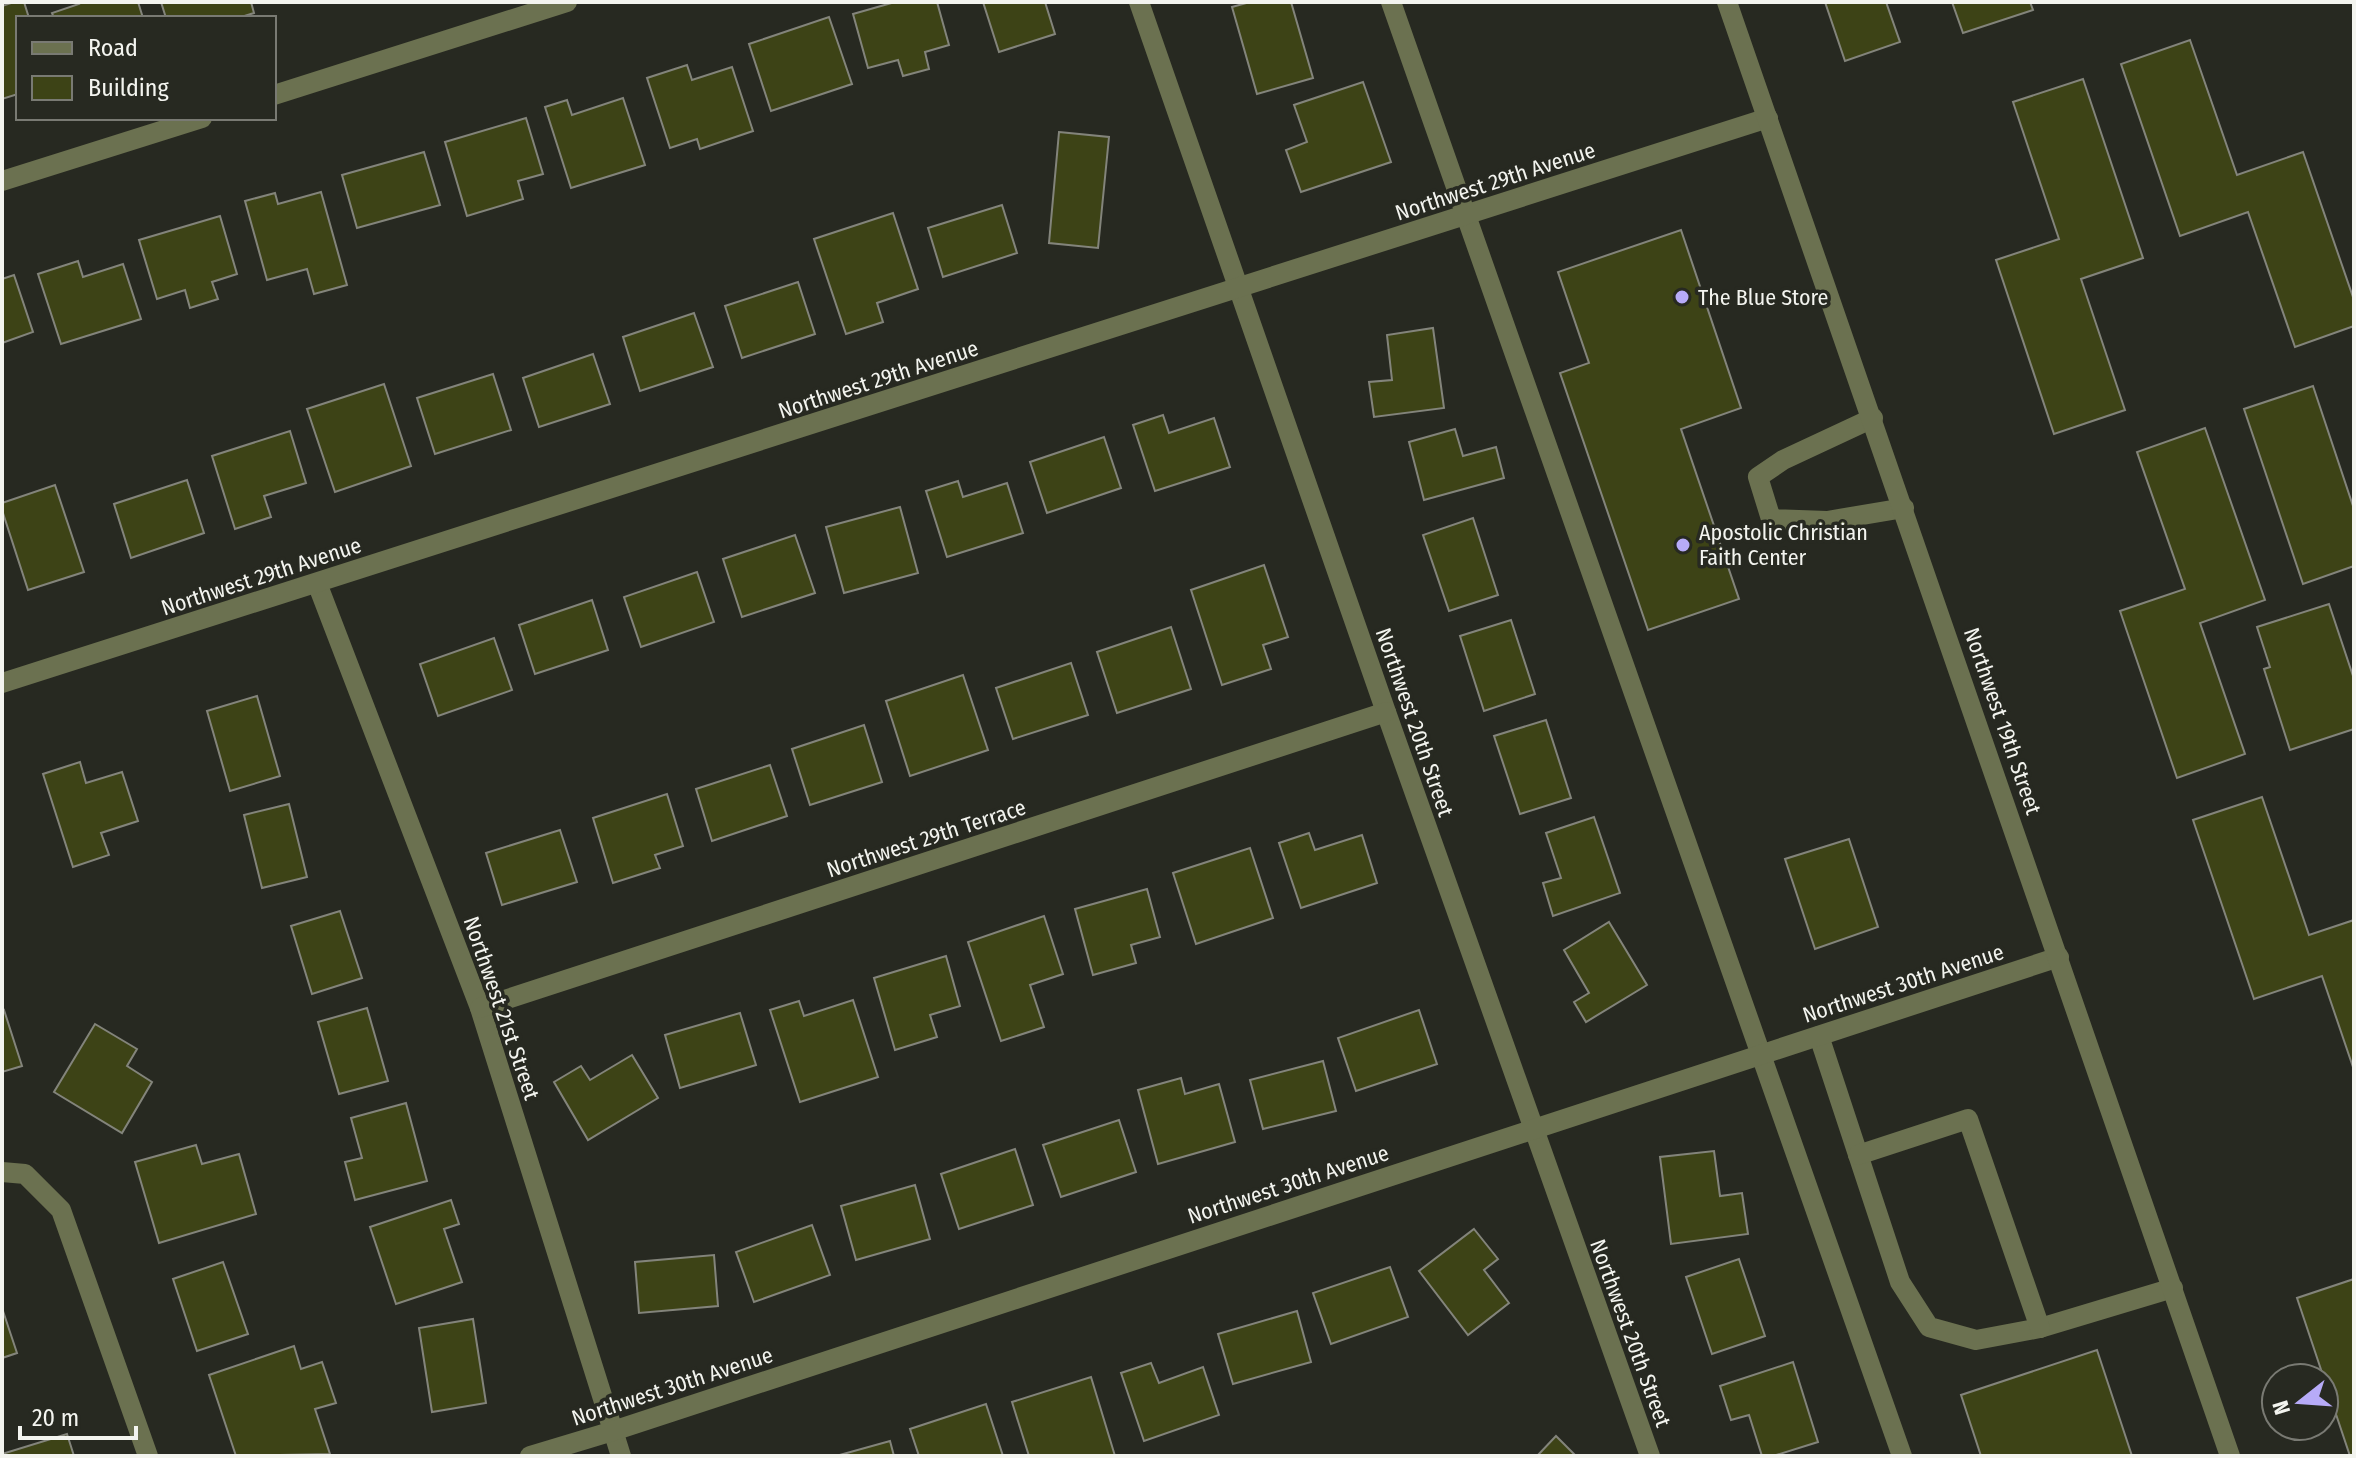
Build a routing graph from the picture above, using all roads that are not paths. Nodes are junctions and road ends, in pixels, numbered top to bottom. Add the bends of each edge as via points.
1 (567, 2) edge
2 (1139, 2) edge
3 (1391, 2) edge
4 (1727, 2) edge
5 (276, 94) edge
6 (1768, 118) junction
7 (196, 120) edge
8 (2, 181) edge
9 (1466, 216) junction
10 (1240, 289) junction
11 (1873, 418) junction
12 (1904, 508) junction
13 (317, 583) junction
14 (2, 683) edge
15 (1386, 712) junction
16 (2059, 957) junction
17 (480, 1008) junction
18 (1819, 1036) junction
19 (1761, 1055) junction
20 (1534, 1129) junction
21 (1858, 1155) junction
22 (2, 1172) edge
23 (2173, 1288) junction
24 (2040, 1328) junction
25 (613, 1431) junction
26 (148, 1456) edge
27 (530, 1456) edge
28 (621, 1456) edge
29 (1650, 1456) edge
30 (1902, 1456) edge
31 (2230, 1456) edge

1 - 5 street
2 - 10 street, Northwest 20th Street
3 - 9 street
4 - 6 street, Northwest 19th Street
6 - 9 street, Northwest 29th Avenue
6 - 11 street, Northwest 19th Street
7 - 8 street
9 - 10 street, Northwest 29th Avenue
9 - 19 street
10 - 13 street, Northwest 29th Avenue
10 - 15 street, Northwest 20th Street
11 - 12 street, Northwest 19th Street
11 - 12 street via 1758,477 1771,519 1827,521
12 - 16 street, Northwest 19th Street
13 - 14 street, Northwest 29th Avenue
13 - 17 street, Northwest 21st Street
15 - 17 street, Northwest 29th Terrace
15 - 20 street, Northwest 20th Street
16 - 18 street, Northwest 30th Avenue
16 - 23 street, Northwest 19th Street
17 - 25 street, Northwest 21st Street
18 - 19 street, Northwest 30th Avenue
18 - 21 street
19 - 20 street, Northwest 30th Avenue
19 - 30 street
20 - 25 street, Northwest 30th Avenue
20 - 29 street, Northwest 20th Street
21 - 24 street via 1900,1282 1929,1327 1976,1340
21 - 24 street via 1968,1119
22 - 26 street via 25,1174 61,1210
23 - 24 street
23 - 31 street, Northwest 19th Street
25 - 27 street, Northwest 30th Avenue
25 - 28 street, Northwest 21st Street

